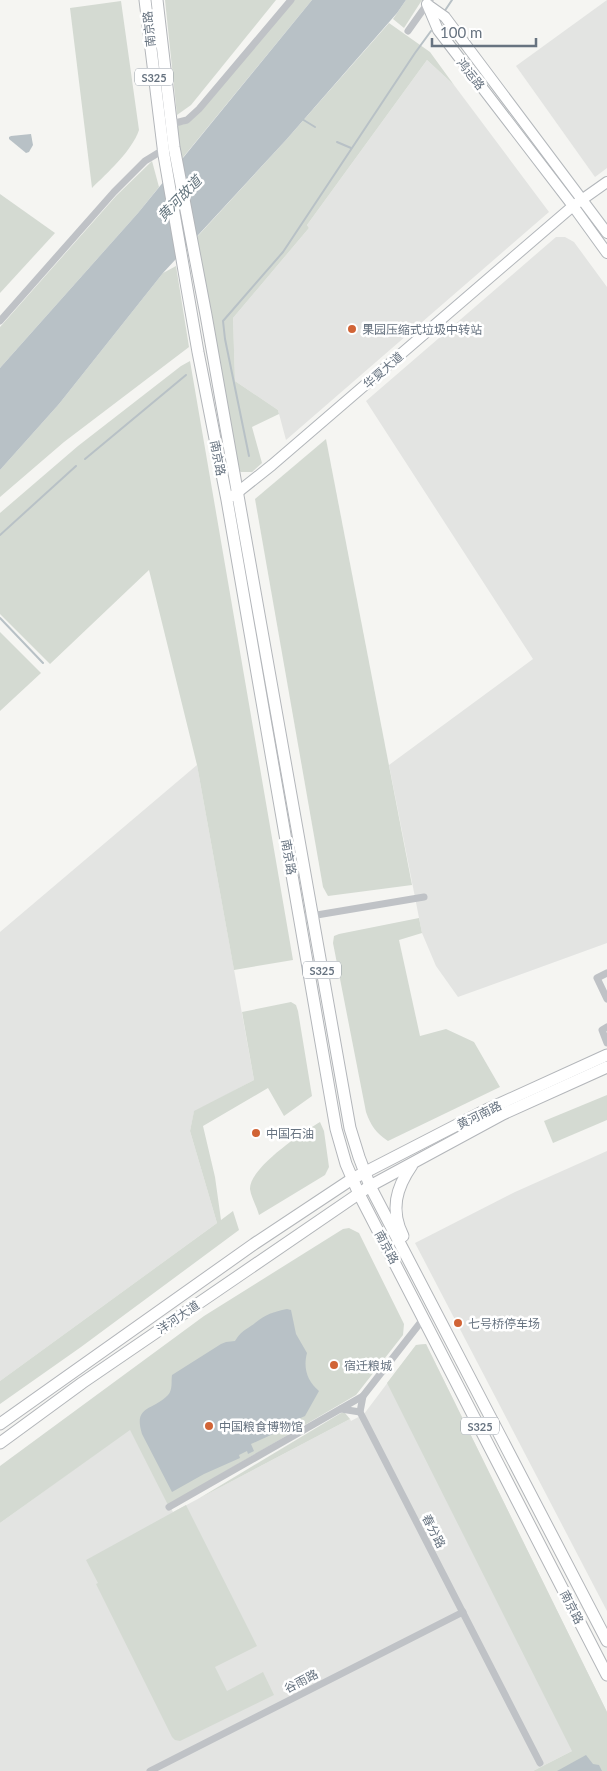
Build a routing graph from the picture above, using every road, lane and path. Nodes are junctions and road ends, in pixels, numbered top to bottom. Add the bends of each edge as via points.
1 (145, 0) edge
2 (157, 0) edge
3 (291, 0) edge
4 (429, 2) edge
5 (408, 31) dead end
6 (171, 124) junction
7 (167, 150) junction
8 (607, 182) edge
9 (583, 199) junction
10 (573, 206) junction
11 (607, 232) edge
12 (607, 253) edge
13 (0, 321) edge
14 (232, 497) junction
15 (424, 897) dead end
16 (312, 916) junction
17 (299, 918) junction
18 (607, 973) edge
19 (607, 999) edge
20 (607, 1027) edge
21 (607, 1043) edge
22 (607, 1055) edge
23 (607, 1067) edge
24 (414, 1163) junction
25 (364, 1172) junction
26 (352, 1179) junction
27 (370, 1186) junction
28 (359, 1194) junction
29 (424, 1318) junction
30 (443, 1326) junction
31 (363, 1396) junction
32 (341, 1409) junction
33 (360, 1412) junction
34 (0, 1424) edge
35 (0, 1443) edge
36 (170, 1507) dead end
37 (463, 1612) junction
38 (607, 1641) edge
39 (607, 1675) edge
40 (540, 1762) dead end
41 (150, 1771) edge

1 - 7 main road, 南京路 / S325
2 - 6 main road, 南京路 / S325
3 - 6 street via 199,109 187,120
4 - 5 street
4 - 9 street, 鸿运路 via 445,17
4 - 10 street, 鸿运路 via 438,30
6 - 7 main road, 南京路 / S325
7 - 13 street via 145,161 114,192
7 - 14 main road, 南京路 / S325 via 198,352
7 - 14 main road, 南京路 / S325 via 193,247
8 - 9 street, 华夏大道
9 - 10 street, 华夏大道
9 - 11 street, 鸿运路
10 - 12 street, 鸿运路
10 - 14 street, 华夏大道
14 - 16 main road, 南京路 / S325
14 - 17 main road, 南京路 / S325
15 - 16 street
16 - 17 street
16 - 25 main road, 南京路 / S325 via 350,1128
17 - 26 main road, 南京路 / S325 via 336,1130
18 - 19 street via 597,978
20 - 21 street via 602,1030
22 - 25 main road, 黄河南路
23 - 24 main road, 黄河南路 via 504,1114
24 - 27 main road, 黄河南路
24 - 30 main road via 397,1192 397,1218 399,1229 442,1316
25 - 26 main road, 黄河南路
25 - 27 main road, 南京路 / S325
26 - 28 main road, 南京路 / S325
26 - 34 main road, 洋河大道 via 254,1244
27 - 28 main road, 黄河南路
27 - 30 main road, 南京路 / S325
28 - 29 main road, 南京路 / S325
28 - 35 main road, 洋河大道 via 82,1383
29 - 31 street
29 - 39 main road, 南京路 / S325
30 - 38 main road, 南京路 / S325
31 - 32 street
31 - 33 street
32 - 33 street
32 - 36 street
33 - 37 street, 春分路
37 - 40 street, 春分路
37 - 41 street, 谷雨路

